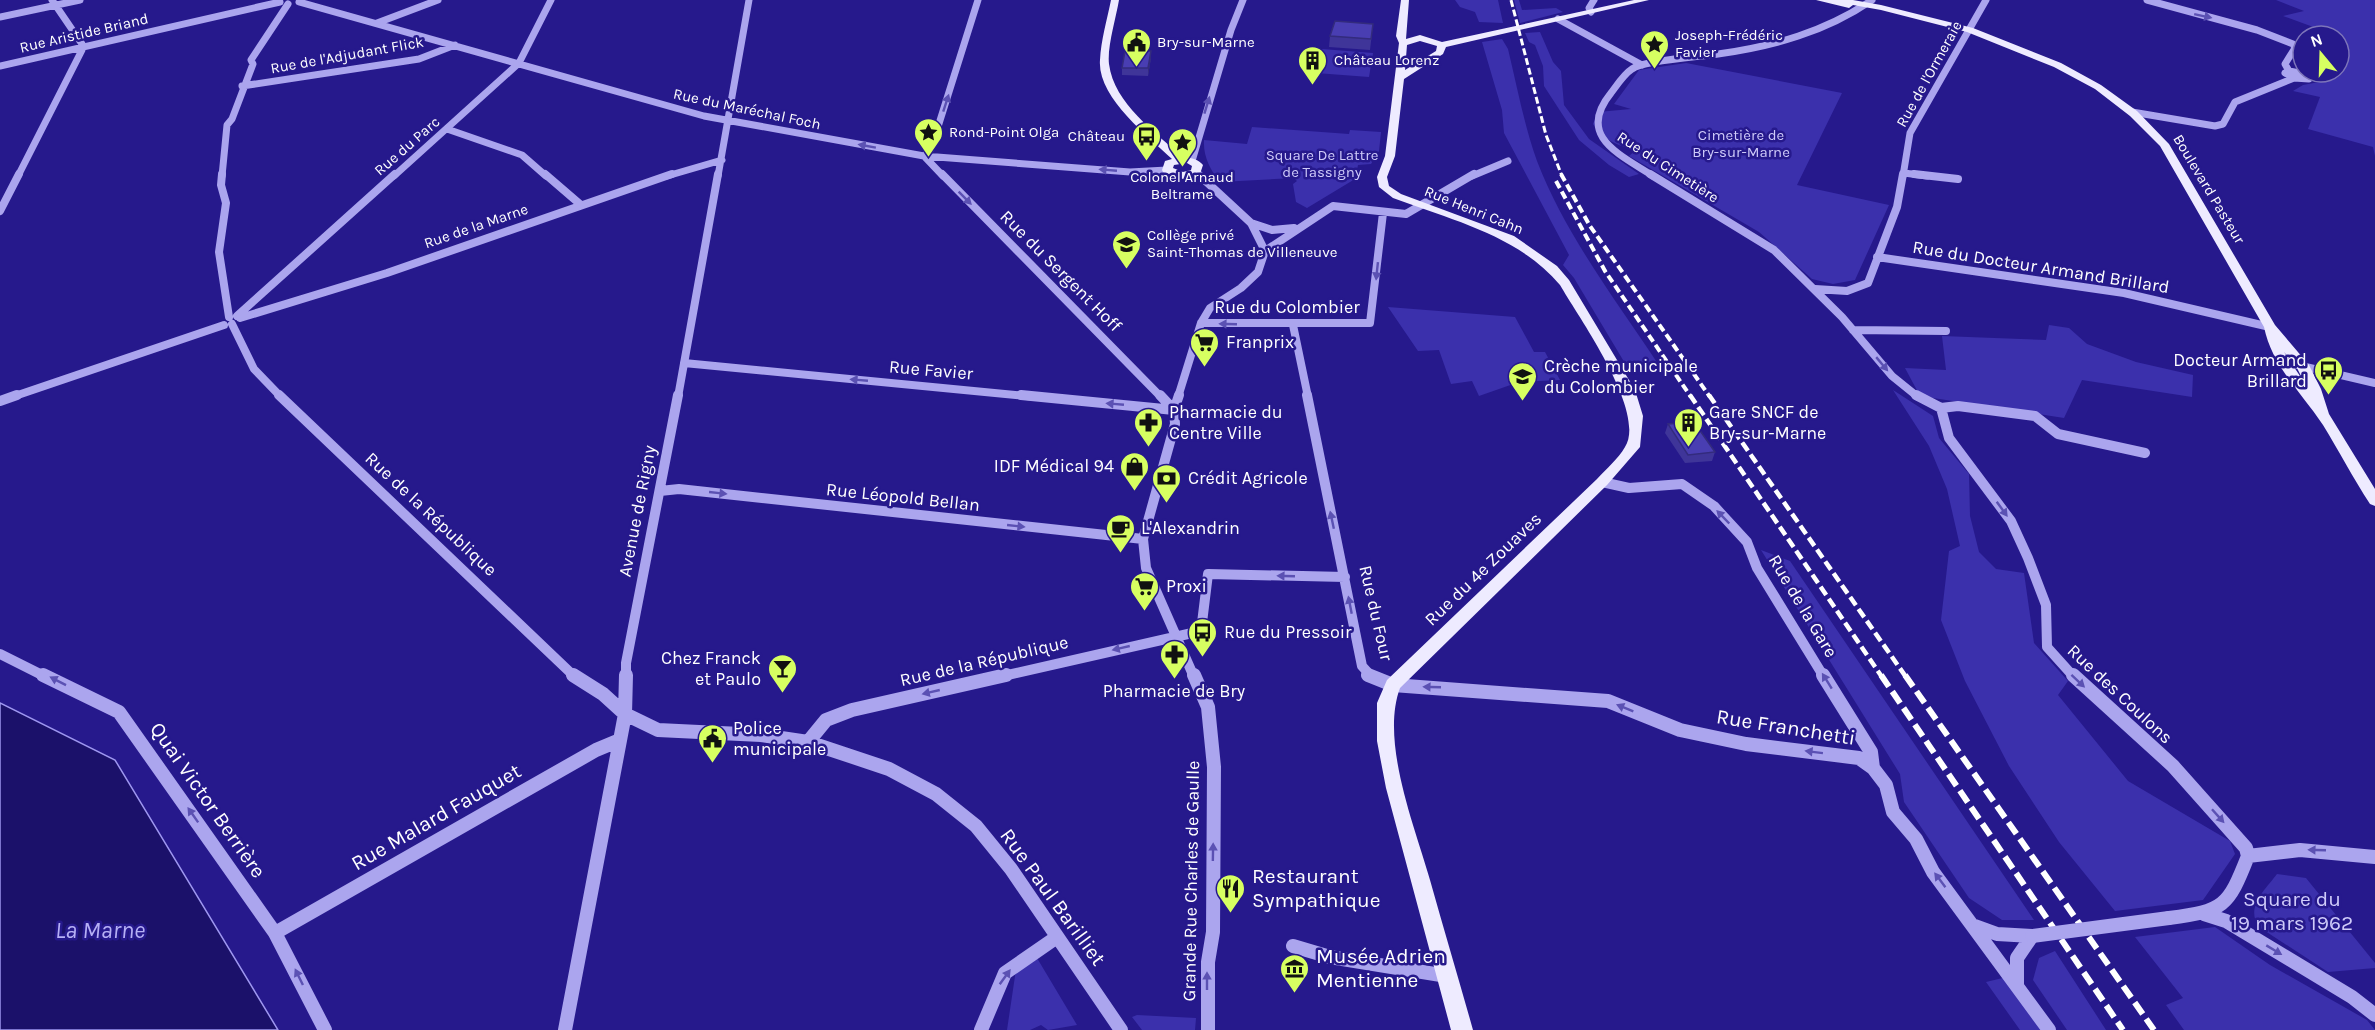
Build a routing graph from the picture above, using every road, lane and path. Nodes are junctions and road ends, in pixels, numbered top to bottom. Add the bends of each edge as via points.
1 (80, 0) edge
2 (438, 0) edge
3 (550, 0) edge
4 (749, 0) edge
5 (978, 0) edge
6 (1115, 0) edge
7 (1243, 0) edge
8 (1405, 0) edge
9 (1594, 0) edge
10 (1645, 0) edge
11 (1820, 0) edge
12 (1839, 0) edge
13 (1986, 0) edge
14 (2147, 0) edge
15 (300, 1) edge
16 (283, 2) edge
17 (54, 3) edge
18 (1866, 4) edge
19 (1592, 12) junction
20 (0, 17) edge
21 (1558, 19) junction
22 (376, 23) junction
23 (1402, 28) junction
24 (1970, 32) junction
25 (1420, 38) junction
26 (455, 45) junction
27 (1442, 45) junction
28 (83, 46) junction
29 (1408, 49) junction
30 (1436, 54) junction
31 (519, 63) junction
32 (1642, 65) junction
33 (0, 66) edge
34 (2289, 71) joint
35 (2291, 76) edge
36 (1399, 78) junction
37 (2291, 78) edge
38 (242, 86) junction
39 (2132, 112) junction
40 (729, 121) junction
41 (447, 129) junction
42 (924, 156) junction
43 (722, 160) junction
44 (1179, 160) junction
45 (1192, 161) junction
46 (1508, 161) dead end
47 (1167, 170) junction
48 (1196, 172) junction
49 (1904, 173) junction
50 (1958, 179) dead end
51 (581, 205) junction
52 (1422, 205) junction
53 (0, 212) edge
54 (1383, 213) junction
55 (1251, 223) junction
56 (1300, 227) junction
57 (1264, 251) junction
58 (1877, 257) junction
59 (1815, 289) junction
60 (231, 318) junction
61 (1201, 323) junction
62 (1293, 325) junction
63 (2270, 327) junction
64 (1853, 330) junction
65 (1946, 331) dead end
66 (2285, 362) junction
67 (684, 363) junction
68 (2302, 365) junction
69 (2375, 383) edge
70 (0, 402) edge
71 (1941, 408) junction
72 (1174, 410) junction
73 (2322, 414) junction
74 (2145, 453) dead end
75 (1602, 482) junction
76 (660, 491) junction
77 (2375, 501) edge
78 (1143, 539) junction
79 (1345, 578) junction
80 (1179, 636) junction
81 (0, 654) edge
82 (1393, 685) junction
83 (625, 714) junction
84 (620, 740) junction
85 (808, 742) junction
86 (1873, 768) junction
87 (2248, 856) junction
88 (2375, 856) edge
89 (2223, 914) junction
90 (1975, 926) junction
91 (275, 933) junction
92 (2032, 936) junction
93 (1057, 938) junction
94 (1293, 945) dead end
95 (1447, 976) junction
96 (2018, 986) junction
97 (2375, 1015) edge
98 (1206, 1027) edge
99 (325, 1030) edge
100 (565, 1030) edge
101 (981, 1030) edge
102 (1121, 1030) edge
103 (1462, 1030) edge
104 (2049, 1030) edge

1 - 17 street
2 - 22 street
3 - 31 street, Rue du Parc
4 - 40 street, Avenue de Rigny
42 -> 5 street via 931,149
6 - 44 main road via 1104,62 1108,82 1126,109
45 -> 7 street via 1230,31
8 - 23 main road, Rue Henri Cahn
9 - 19 street via 1589,8
10 - 19 main road
11 - 18 main road, Boulevard Pasteur
12 - 18 main road, Boulevard Pasteur
13 - 24 street, Rue de l'Ormeraie
14 -> 34 street via 2247,25 2293,44 2295,48 2285,64
15 - 16 street, Rue Aristide Briand
15 - 22 street, Rue du Maréchal Foch
16 - 28 street, Rue Aristide Briand
16 - 38 street, Rue de la République via 251,60 253,64
17 - 20 street
17 - 28 street
18 - 24 main road, Boulevard Pasteur
18 - 32 street via 1822,30 1798,38
19 - 21 main road
21 - 27 main road
21 - 32 street
22 - 26 street, Rue du Maréchal Foch
23 - 25 main road
23 - 29 main road, Rue Henri Cahn via 1400,36
24 - 39 main road, Boulevard Pasteur via 2066,71
24 - 49 street, Rue de l'Ormeraie via 1910,133
25 - 27 main road
25 - 29 main road
26 - 31 street, Rue du Maréchal Foch
26 - 38 street, Rue de l'Adjudant Flick via 419,59
27 - 30 main road
28 - 33 street, Rue Aristide Briand
28 - 53 street
29 - 30 main road
29 - 36 main road, Rue Henri Cahn
30 - 36 main road
31 - 40 street, Rue du Maréchal Foch
31 - 41 street, Rue du Parc
32 - 59 street, Rue du Cimetière via 1633,68 1599,110 1595,118 1601,138 1648,172 1763,242
34 - 35 street via 2284,73
36 - 52 main road, Rue Henri Cahn via 1390,156 1382,182 1389,192
37 - 39 street via 2236,102 2223,124 2215,126
38 - 60 street, Rue de la République via 227,125 221,184 225,192 225,225 220,234
39 - 63 main road, Boulevard Pasteur via 2164,144
42 -> 40 street, Rue du Maréchal Foch
40 - 43 street, Avenue de Rigny
41 - 51 street via 522,154
41 - 60 street, Rue du Parc
47 -> 42 street, Rue du Maréchal Foch via 1130,172
42 -> 72 street, Rue du Sergent Hoff
43 - 51 street, Rue de la Marne
43 - 67 street, Avenue de Rigny
44 - 45 main road
44 - 47 main road via 1167,165
45 - 48 main road via 1199,167
46 - 52 street via 1483,169
47 - 48 main road via 1183,176
48 - 55 street
49 - 50 street
49 - 58 street, Rue de l'Ormeraie via 1897,207
51 - 60 street, Rue de la Marne via 387,273
52 - 54 street via 1406,214
52 - 75 main road, Rue Henri Cahn via 1510,238 1553,268 1628,390 1636,416 1633,447
54 - 56 street via 1333,206
54 -> 62 street, Rue du Colombier via 1371,322
55 - 56 street via 1272,230
55 - 57 street
56 - 57 street
57 - 61 street via 1258,272 1210,308
58 - 59 street, Rue de l'Ormeraie via 1868,283 1859,288
58 - 63 street, Rue du Docteur Armand Brillard via 2124,293
59 - 64 street
60 - 70 street, Rue de la Marne
60 - 83 street, Rue de la République via 254,369 298,415 576,678 603,694
62 -> 61 street, Rue du Colombier
61 - 72 street, Grande Rue Charles de Gaulle
79 -> 62 street, Rue du Four
63 - 66 main road, Boulevard Pasteur via 2272,341
63 - 68 main road, Boulevard Pasteur
64 - 65 street
64 -> 71 street via 1907,392
66 - 68 street
66 - 73 main road, Boulevard Pasteur
72 -> 67 street, Rue Favier
67 - 76 street, Avenue de Rigny
68 - 69 street
68 - 73 main road, Boulevard Pasteur
71 - 74 street via 1958,406 2035,416 2058,434
71 -> 87 street, Rue des Coulons via 1949,438 2011,521 2028,558 2046,605 2047,647 2076,679 2173,766 2246,848
72 - 78 street, Grande Rue Charles de Gaulle via 1175,424
73 - 77 main road, Boulevard Pasteur
75 - 82 main road, Rue du 4e Zouaves
86 -> 75 street, Rue de la Gare via 1871,752 1757,568 1747,542 1703,497 1678,482 1617,488
76 -> 78 street, Rue Léopold Bellan via 679,489
76 - 83 street, Avenue de Rigny via 626,663
78 - 80 street, Grande Rue Charles de Gaulle via 1146,568
79 -> 80 street via 1208,574 1201,631
82 -> 79 street, Rue du Four via 1368,675 1362,666
80 -> 85 street, Rue de la République via 852,710 826,720
98 -> 80 street, Grande Rue Charles de Gaulle via 1213,932 1214,766 1208,706
91 -> 81 street, Quai Victor Berrière via 118,712
86 -> 82 street, Rue Franchetti via 1859,758 1746,744 1680,730 1608,701
82 - 95 main road, Rue du Four via 1386,703 1386,741 1398,800
83 - 84 street, Avenue de Rigny
83 - 85 street, Rue de la République via 658,730 760,735
84 - 91 street, Rue Malard Fauquet
84 - 100 street, Avenue de Rigny
85 - 93 street, Rue Paul Barilliet via 889,768 936,794 976,826 1011,869
90 -> 86 street, Rue Franchetti via 1893,812 1886,785
88 -> 87 street via 2300,850
87 - 89 street
89 - 92 street, bridge
89 -> 97 street
90 - 92 street via 1997,934
90 - 96 street, Rue Franchetti
99 -> 91 street, Quai Victor Berrière
92 - 96 street via 2015,960
101 -> 93 street via 1005,973
93 - 102 street, Rue Paul Barilliet
94 - 95 street via 1330,957
95 - 103 main road, Rue du Four
96 - 104 street, Rue Franchetti

